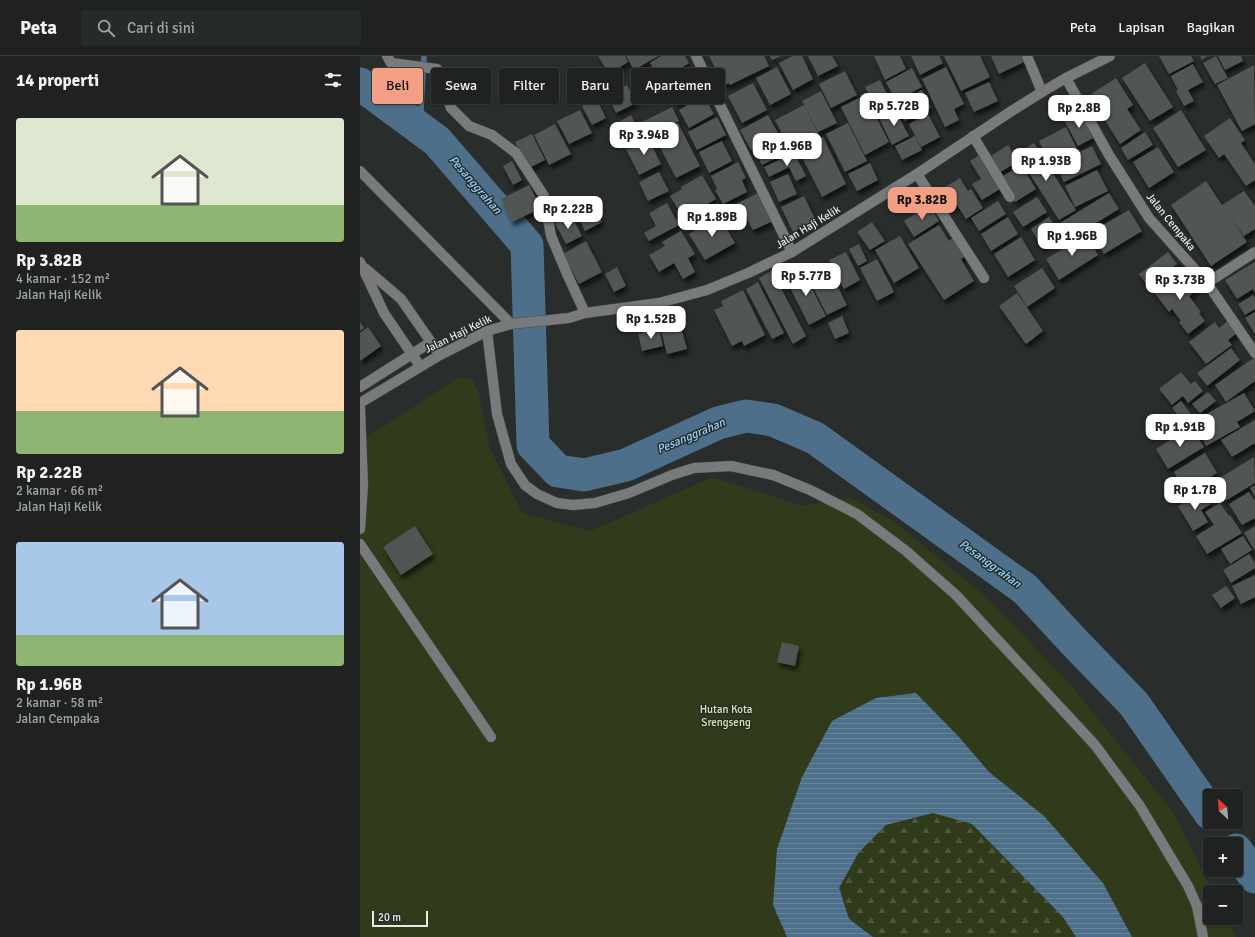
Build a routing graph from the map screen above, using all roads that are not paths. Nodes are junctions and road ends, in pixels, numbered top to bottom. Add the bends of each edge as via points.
1 (696, 56) edge
2 (1027, 56) edge
3 (1110, 56) edge
4 (389, 60) edge
5 (1066, 78) junction
6 (1042, 92) junction
7 (973, 136) junction
8 (360, 171) edge
9 (917, 174) junction
10 (1010, 198) dead end
11 (792, 252) junction
12 (1255, 252) edge
13 (362, 264) edge
14 (984, 278) dead end
15 (1207, 283) junction
16 (585, 313) junction
17 (514, 323) junction
18 (487, 331) junction
19 (431, 342) junction
20 (1255, 353) edge
21 (412, 354) junction
22 (440, 355) junction
23 (420, 366) junction
24 (360, 387) edge
25 (360, 403) edge
26 (360, 408) edge
27 (360, 529) edge
28 (360, 544) edge
29 (491, 736) dead end
30 (1203, 937) edge

1 - 11 street
2 - 6 street
3 - 5 street, Jalan Haji Kelik
4 - 16 street via 437,70 451,108 469,126 492,135 516,153 544,196 551,236
5 - 6 street, Jalan Haji Kelik
5 - 15 street, Jalan Cempaka via 1109,155 1149,218
6 - 7 street, Jalan Haji Kelik
7 - 9 street, Jalan Haji Kelik
7 - 10 street
8 - 17 street
9 - 11 street, Jalan Haji Kelik
9 - 14 street
11 - 16 street, Jalan Haji Kelik via 707,290 659,303
12 - 15 street
13 - 19 street via 401,299
13 - 21 street via 384,313
15 - 20 street, Jalan Cempaka
16 - 17 street, Jalan Haji Kelik via 569,318
17 - 18 street, Jalan Haji Kelik
18 - 22 street, Jalan Haji Kelik
18 - 30 street via 497,414 511,464 525,485 537,494 573,505 595,503 694,468 731,466 773,475 810,490 857,514 906,551 956,595 1095,745 1140,806 1188,886 1196,906
19 - 21 street
19 - 22 street
21 - 23 street
21 - 24 street
22 - 23 street, Jalan Haji Kelik
23 - 25 street, Jalan Haji Kelik
26 - 27 street via 364,486
28 - 29 street

